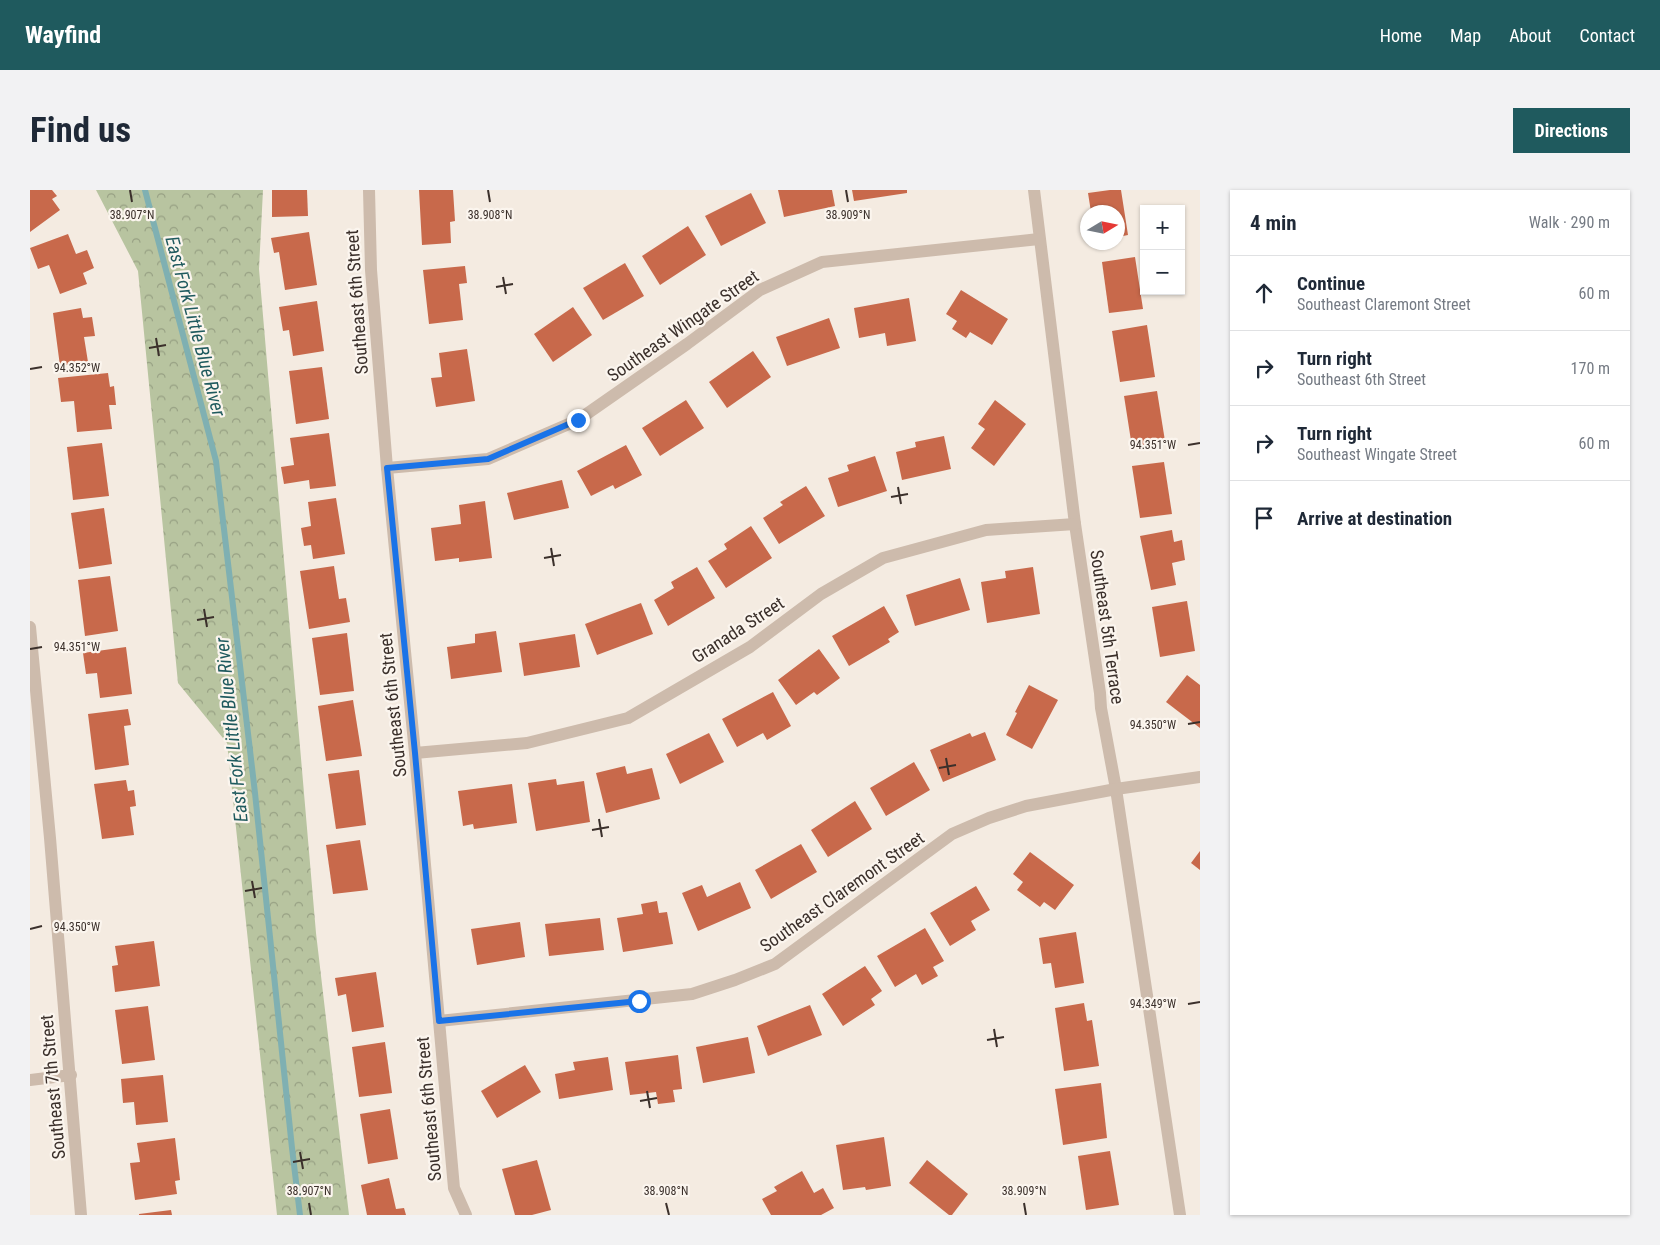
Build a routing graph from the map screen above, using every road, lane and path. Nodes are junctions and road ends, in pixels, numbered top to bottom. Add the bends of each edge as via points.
1 (369, 190) edge
2 (1034, 190) edge
3 (1039, 239) junction
4 (387, 468) junction
5 (1074, 524) junction
6 (30, 627) edge
7 (415, 753) junction
8 (1200, 777) edge
9 (1116, 789) junction
10 (439, 1021) junction
11 (71, 1075) junction
12 (30, 1080) edge
13 (81, 1215) edge
14 (466, 1215) edge
15 (1180, 1215) edge

1 - 4 street, Southeast 6th Street via 371,270
2 - 3 street, Southeast 5th Terrace
3 - 4 street, Southeast Wingate Street via 822,262 760,290 578,420 488,459
3 - 5 street, Southeast 5th Terrace
4 - 7 street, Southeast 6th Street
5 - 7 street, Granada Street via 986,530 883,558 821,594 750,647 628,718 527,743
5 - 9 street, Southeast 5th Terrace via 1100,708
6 - 11 street, Southeast 7th Street
7 - 10 street, Southeast 6th Street
8 - 9 street, Southeast Claremont Street
9 - 10 street, Southeast Claremont Street via 1026,806 952,834 775,964 735,980 692,994
9 - 15 street, Southeast 5th Terrace
10 - 14 street, Southeast 6th Street via 454,1188
11 - 12 street
11 - 13 street, Southeast 7th Street

